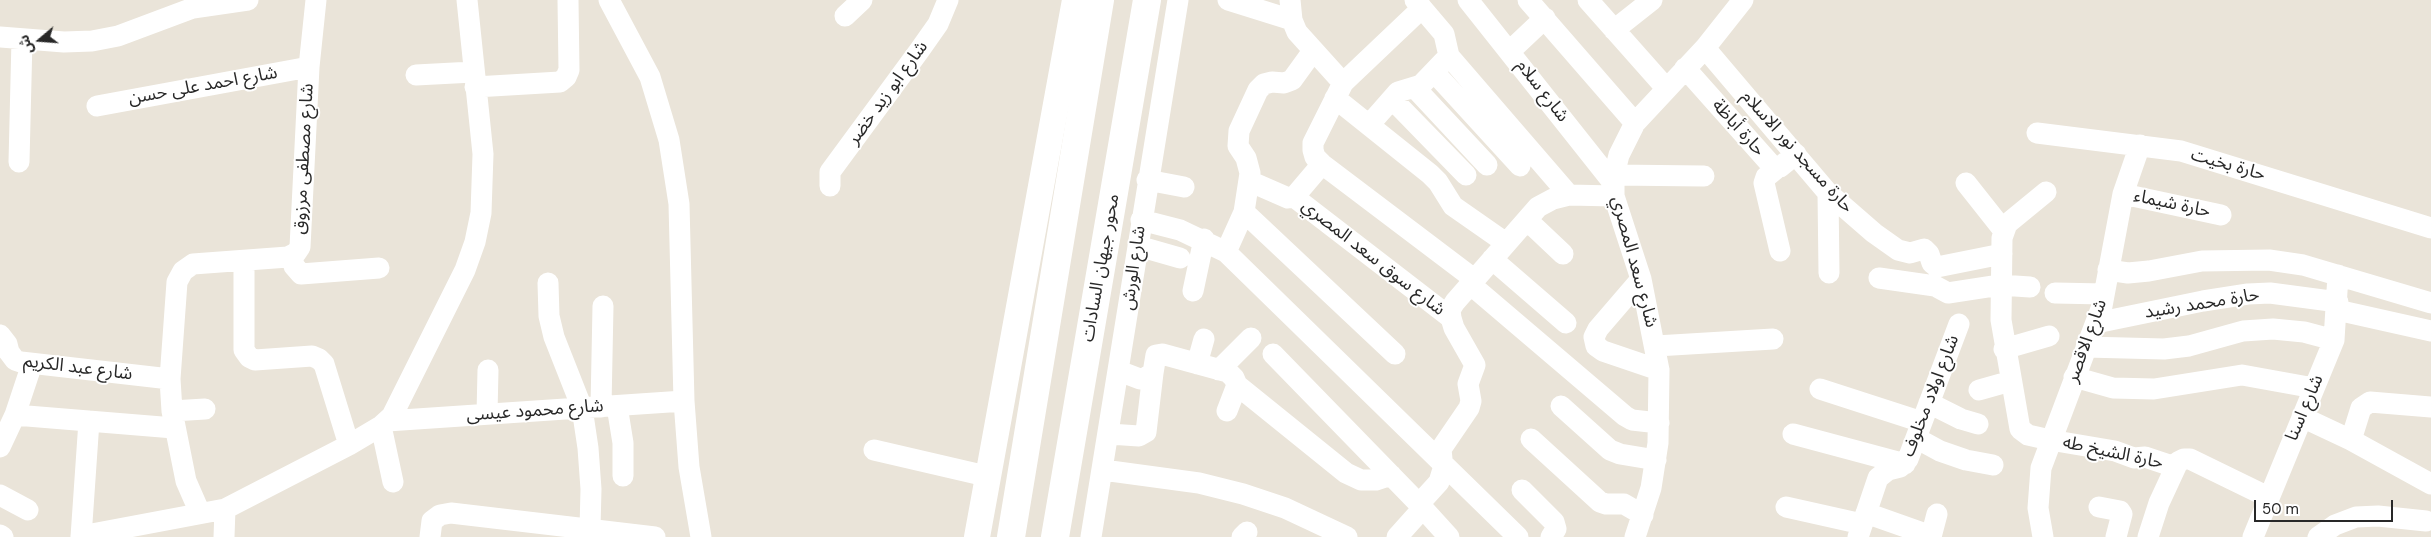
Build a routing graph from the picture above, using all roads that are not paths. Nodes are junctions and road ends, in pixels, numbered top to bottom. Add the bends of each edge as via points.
1 (248, 0) edge
2 (316, 0) edge
3 (467, 0) edge
4 (568, 0) edge
5 (610, 0) edge
6 (862, 0) edge
7 (948, 0) edge
8 (1075, 0) edge
9 (1100, 0) edge
10 (1147, 0) edge
11 (1178, 0) edge
12 (1228, 0) edge
13 (1468, 0) edge
14 (1528, 0) edge
15 (1588, 0) edge
16 (1652, 0) edge
17 (1744, 0) edge
18 (190, 4) edge
19 (1419, 4) edge
20 (1291, 10) edge
21 (845, 16) dead end
22 (1544, 18) junction
23 (1614, 30) junction
24 (0, 37) edge
25 (22, 39) junction
26 (1705, 48) junction
27 (1313, 51) junction
28 (1510, 51) junction
29 (1449, 56) junction
30 (309, 67) junction
31 (1685, 68) junction
32 (1434, 72) junction
33 (416, 75) dead end
34 (474, 79) junction
35 (1666, 88) junction
36 (1416, 89) junction
37 (1339, 90) junction
38 (1392, 98) junction
39 (97, 106) dead end
40 (1635, 123) junction
41 (1369, 125) junction
42 (2037, 133) dead end
43 (2140, 145) junction
44 (1796, 154) junction
45 (19, 162) dead end
46 (1322, 164) junction
47 (1487, 165) dead end
48 (1520, 166) dead end
49 (1776, 168) junction
50 (1466, 176) dead end
51 (1704, 176) dead end
52 (1147, 180) junction
53 (1249, 181) junction
54 (1966, 183) dead end
55 (1614, 185) junction
56 (830, 186) dead end
57 (1184, 188) dead end
58 (1828, 192) junction
59 (2046, 192) dead end
60 (2123, 194) junction
61 (1569, 195) junction
62 (1294, 197) junction
63 (1244, 212) junction
64 (2221, 215) dead end
65 (1141, 220) junction
66 (1527, 220) junction
67 (2422, 224) edge
68 (2004, 231) junction
69 (1204, 239) junction
70 (1138, 246) junction
71 (1499, 251) junction
72 (1226, 252) junction
73 (1780, 252) dead end
74 (1563, 254) dead end
75 (2002, 254) junction
76 (292, 255) junction
77 (1180, 258) dead end
78 (244, 262) junction
79 (379, 268) dead end
80 (2108, 270) junction
81 (1830, 273) dead end
82 (2338, 275) junction
83 (1879, 278) dead end
84 (1641, 279) junction
85 (1472, 282) junction
86 (548, 283) dead end
87 (2000, 286) junction
88 (2030, 287) dead end
89 (1193, 292) dead end
90 (2055, 294) dead end
91 (2104, 294) junction
92 (2431, 304) edge
93 (603, 306) dead end
94 (2338, 306) junction
95 (1451, 318) junction
96 (1566, 323) dead end
97 (2096, 323) junction
98 (1959, 324) dead end
99 (2431, 331) edge
100 (0, 335) edge
101 (2049, 336) dead end
102 (1251, 338) dead end
103 (1204, 339) dead end
104 (1773, 339) dead end
105 (2334, 340) junction
106 (1656, 346) junction
107 (2086, 347) junction
108 (2004, 349) junction
109 (1272, 354) dead end
110 (1395, 354) dead end
111 (32, 364) junction
112 (1197, 364) junction
113 (488, 370) dead end
114 (1219, 370) junction
115 (1659, 370) junction
116 (1119, 371) junction
117 (1153, 372) junction
118 (2074, 377) junction
119 (170, 380) junction
120 (2011, 381) junction
121 (1237, 385) junction
122 (2314, 388) junction
123 (1593, 389) junction
124 (1820, 389) dead end
125 (1979, 390) dead end
126 (684, 401) junction
127 (600, 407) junction
128 (2431, 407) edge
129 (205, 409) dead end
130 (1227, 411) dead end
131 (487, 414) junction
132 (15, 415) junction
133 (2302, 417) junction
134 (173, 419) junction
135 (89, 421) junction
136 (1922, 421) junction
137 (384, 423) junction
138 (1659, 423) junction
139 (1978, 424) dead end
140 (1109, 434) junction
141 (1793, 434) dead end
142 (1531, 438) dead end
143 (2050, 440) junction
144 (2351, 440) junction
145 (0, 445) edge
146 (349, 446) junction
147 (874, 450) dead end
148 (1441, 460) junction
149 (1656, 460) junction
150 (1905, 464) junction
151 (1993, 465) dead end
152 (2176, 467) junction
153 (1103, 470) junction
154 (1391, 475) junction
155 (623, 476) dead end
156 (986, 476) junction
157 (393, 482) dead end
158 (2431, 484) edge
159 (1522, 490) dead end
160 (0, 495) edge
161 (2268, 497) junction
162 (1421, 506) junction
163 (1786, 507) dead end
164 (2099, 507) dead end
165 (225, 509) junction
166 (28, 510) dead end
167 (200, 513) junction
168 (1936, 514) dead end
169 (2426, 521) dead end
170 (590, 529) junction
171 (1863, 529) edge
172 (1637, 530) edge
173 (548, 531) edge
174 (617, 535) edge
175 (81, 537) edge
176 (224, 537) edge
177 (430, 537) edge
178 (655, 537) edge
179 (702, 537) edge
180 (977, 537) edge
181 (1011, 537) edge
182 (1054, 537) edge
183 (1091, 537) edge
184 (1348, 537) edge
185 (1397, 537) edge
186 (1449, 537) edge
187 (1518, 537) edge
188 (1551, 537) edge
189 (1931, 537) edge
190 (2043, 537) edge
191 (2116, 537) edge
192 (2148, 537) edge
193 (2253, 537) edge
194 (2318, 537) edge

1 - 18 street
2 - 30 street, شارع مصطفى مرزوق
3 - 34 street
4 - 34 street via 569,70 566,77 560,82
5 - 126 street via 650,77 669,140 679,204
6 - 21 street
7 - 56 street, شارع ابو زيد خضر via 938,24 830,172
8 - 156 street
9 - 181 main road
10 - 182 main road, محور جيهان السادات
11 - 52 street, شارع الورش
12 - 20 street
13 - 28 street, شارع سلام
14 - 22 street
15 - 23 street
16 - 23 street
17 - 26 street, شارع سعد المصري
18 - 25 street via 118,36 92,41
19 - 29 street via 1444,34
19 - 37 street
20 - 27 street via 1297,32
22 - 28 street
22 - 40 street
23 - 35 street
24 - 25 street
25 - 45 street
26 - 31 street, شارع سعد المصري
26 - 44 street, حارة مسجد نور الاسلام
27 - 37 street
27 - 53 street via 1292,80 1264,84 1258,90 1237,138 1249,165
28 - 55 street, شارع سلام
29 - 32 street
29 - 61 street
30 - 39 street, شارع احمد على حسن
30 - 76 street, شارع مصطفى مرزوق via 300,246
31 - 35 street, شارع سعد المصري
31 - 49 street, حارة أباظة
32 - 36 street
32 - 48 street
33 - 34 street
34 - 137 street via 484,183 475,242 457,287 392,416
35 - 40 street, شارع سعد المصري
36 - 38 street via 1404,89
36 - 47 street
37 - 41 street
37 - 46 street via 1313,143 1315,157
38 - 41 street
38 - 50 street
40 - 55 street, شارع سعد المصري via 1618,155
41 - 71 street via 1438,182 1453,206
42 - 43 street, حارة بخيت
43 - 60 street, شارع الاقصر
43 - 67 street, حارة بخيت via 2201,157
44 - 49 street, حارة أباظة
44 - 58 street, حارة مسجد نور الاسلام
46 - 62 street
46 - 85 street
49 - 73 street via 1764,183
51 - 55 street
52 - 57 street
52 - 65 street, شارع الورش
53 - 62 street via 1288,198
53 - 63 street
54 - 68 street
55 - 61 street
55 - 84 street, شارع سعد المصري
58 - 75 street, حارة مسجد نور الاسلام via 1874,233 1902,252 1927,251 1937,268
58 - 81 street
59 - 68 street via 2007,224
60 - 64 street, حارة شيماء
60 - 80 street, شارع الاقصر
61 - 66 street via 1538,207
62 - 95 street, شارع سوق سعد المصري
63 - 72 street
63 - 110 street
65 - 69 street
65 - 70 street, شارع الورش
66 - 71 street
66 - 74 street
68 - 75 street
69 - 72 street
69 - 89 street
70 - 77 street
70 - 116 street, شارع الورش
71 - 85 street
71 - 96 street
72 - 148 street
75 - 87 street
76 - 78 street, شارع مصطفى مرزوق
76 - 79 street via 294,266 301,274
78 - 119 street, شارع مصطفى مرزوق via 193,264 183,271 177,282
78 - 146 street via 244,350 255,360 312,356 319,359 324,364
80 - 82 street via 2128,273 2236,259 2303,265
80 - 91 street, شارع الاقصر
82 - 92 street
82 - 94 street, شارع اسنا
83 - 87 street via 1935,286 1948,293
84 - 106 street, شارع سعد المصري
84 - 115 street via 1594,337 1596,346 1603,351
85 - 95 street via 1450,310
85 - 123 street
86 - 127 street via 549,316 554,337
87 - 88 street
87 - 108 street
90 - 91 street
91 - 97 street, شارع الاقصر
93 - 127 street
94 - 97 street, حارة محمد رشيد via 2270,294 2248,294
94 - 99 street, حارة محمد رشيد
94 - 105 street, شارع اسنا
95 - 148 street via 1474,365 1468,384 1470,408 1445,440
97 - 107 street, شارع الاقصر
98 - 136 street, شارع اولاد مخلوف
100 - 111 street, شارع عبد الكريم via 15,360
101 - 108 street
102 - 114 street
103 - 112 street
104 - 106 street
105 - 107 street via 2304,332 2273,329 2243,331 2164,349
105 - 122 street, شارع اسنا
106 - 115 street, شارع سعد المصري
107 - 118 street, شارع الاقصر
108 - 120 street
109 - 154 street
111 - 119 street, شارع عبد الكريم
111 - 132 street
112 - 114 street
112 - 117 street via 1159,354 1155,358
113 - 131 street
114 - 121 street via 1228,372
115 - 138 street, شارع سعد المصري
116 - 117 street via 1140,379
116 - 140 street, شارع الورش
117 - 140 street via 1146,432 1139,436
118 - 122 street via 2113,388 2154,390 2242,375
118 - 143 street, شارع الاقصر
119 - 134 street, شارع مصطفى مرزوق
120 - 125 street
120 - 143 street, حارة الشيخ طه via 2020,429 2028,435
121 - 130 street
121 - 154 street via 1346,473 1361,480
122 - 133 street, شارع اسنا
123 - 138 street via 1632,420
123 - 149 street via 1567,411 1610,450
124 - 136 street
126 - 127 street, شارع محمود عيسى
126 - 179 street via 689,467
127 - 131 street, شارع محمود عيسى
127 - 155 street via 623,442
127 - 170 street via 588,448
128 - 144 street via 2370,402 2361,408
129 - 134 street
131 - 137 street, شارع محمود عيسى
132 - 135 street
132 - 145 street
133 - 144 street
133 - 161 street, شارع اسنا
134 - 135 street
134 - 167 street, شارع مصطفى مرزوق via 186,481
135 - 175 street
136 - 139 street via 1961,419
136 - 150 street, شارع اولاد مخلوف
136 - 151 street via 1940,451
137 - 146 street
137 - 157 street
138 - 149 street, شارع سعد المصري
140 - 153 street, شارع الورش
141 - 150 street
142 - 172 street via 1600,502 1624,504
143 - 152 street, حارة الشيخ طه via 2115,451 2134,458 2147,457
143 - 190 street, شارع الاقصر via 2038,488
144 - 158 street
146 - 165 street
147 - 156 street
148 - 162 street via 1443,469 1439,482
148 - 187 street
149 - 172 street, شارع سعد المصري
150 - 171 street, شارع اولاد مخلوف via 1878,478
152 - 161 street via 2178,462 2190,459
152 - 192 street
153 - 183 street, شارع الورش
153 - 184 street via 1199,483 1249,496 1316,520
154 - 162 street
156 - 180 street
159 - 188 street via 1554,522 1556,530
160 - 166 street
161 - 193 street, شارع اسنا
162 - 185 street
162 - 186 street
163 - 171 street
164 - 191 street via 2122,514
165 - 167 street
165 - 176 street
167 - 175 street
168 - 189 street
169 - 194 street via 2356,517 2335,525
170 - 173 street
170 - 174 street
171 - 189 street
173 - 177 street via 450,513 440,514 432,521
174 - 178 street

